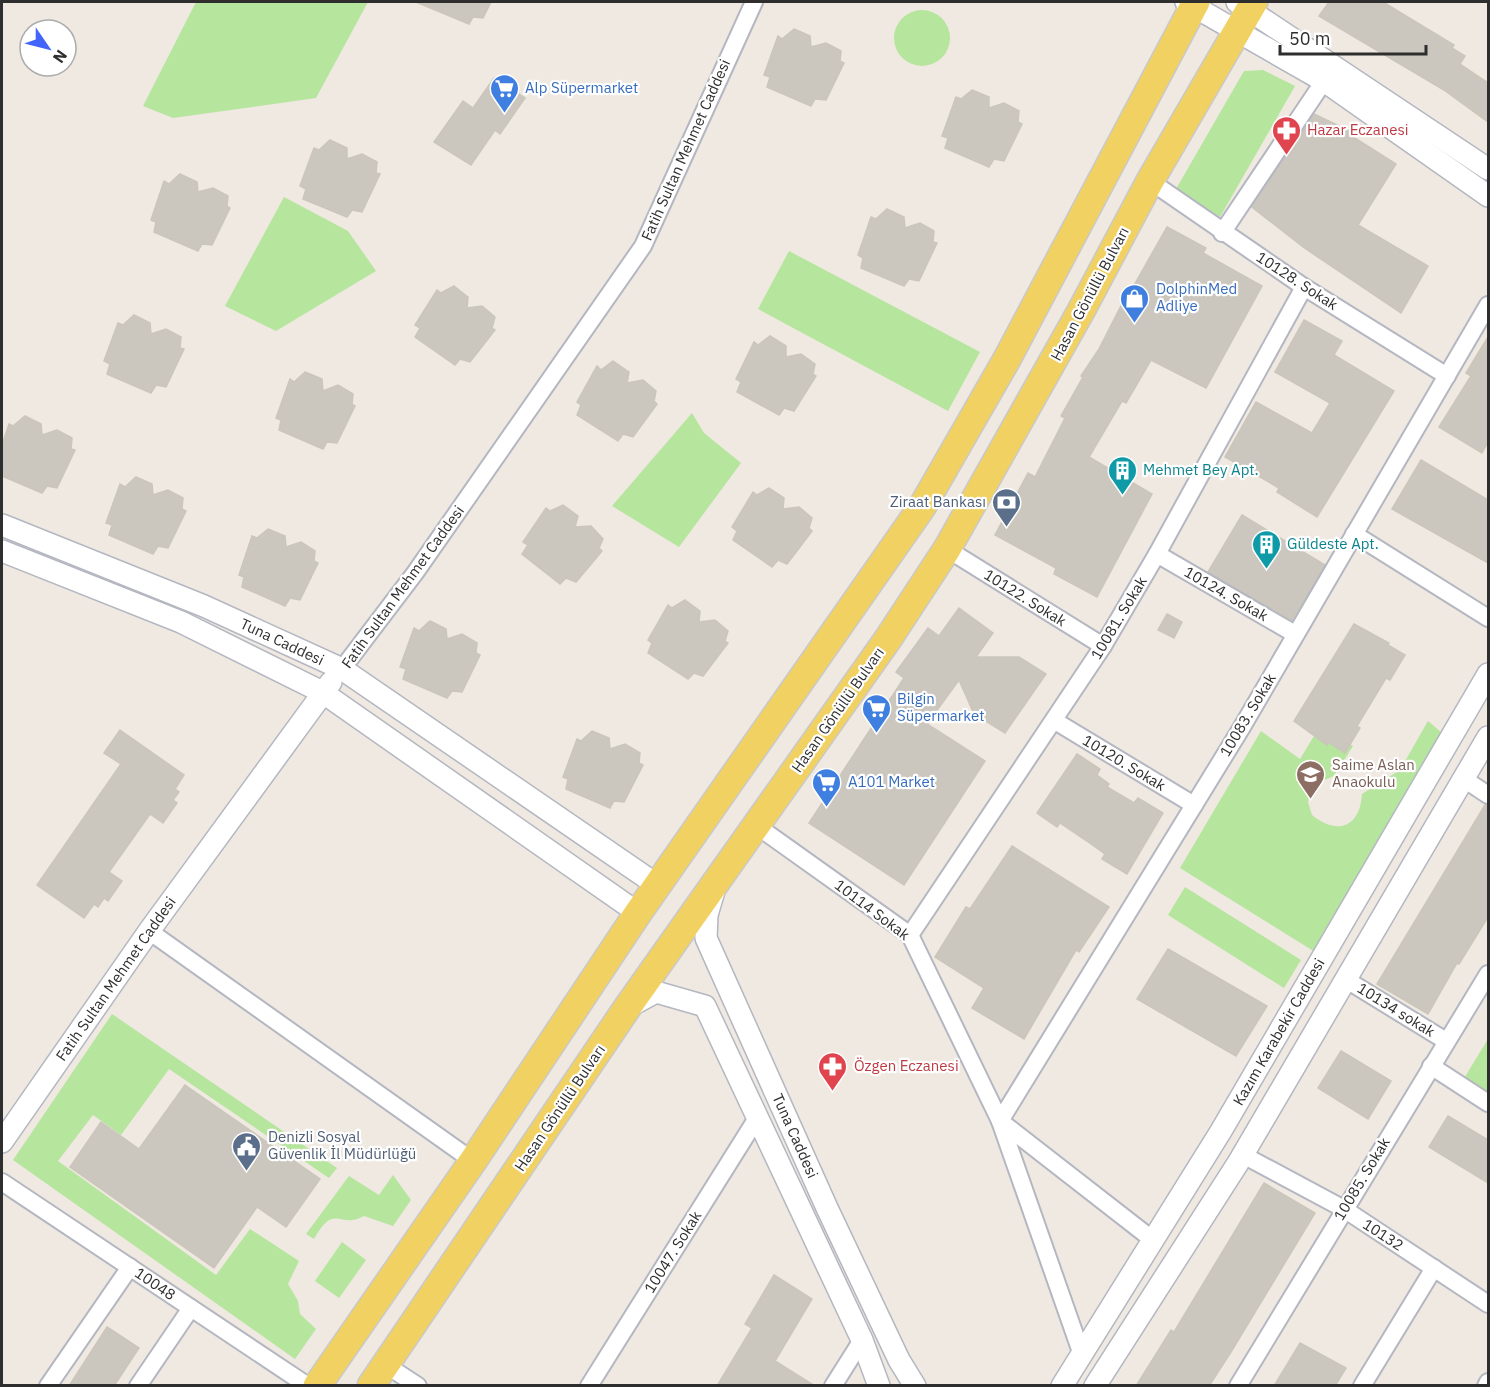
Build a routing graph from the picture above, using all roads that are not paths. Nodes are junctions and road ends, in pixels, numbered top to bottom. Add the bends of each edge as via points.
1 (754, 2) edge
2 (1192, 3) edge
3 (1247, 8) edge
4 (1324, 81) junction
5 (1488, 168) edge
6 (1150, 181) junction
7 (1488, 196) edge
8 (1222, 233) junction
9 (1304, 287) junction
10 (1488, 305) edge
11 (1447, 376) junction
12 (2, 525) edge
13 (1354, 534) junction
14 (947, 549) junction
15 (2, 551) edge
16 (1157, 554) junction
17 (1488, 618) edge
18 (1295, 634) junction
19 (1103, 646) junction
20 (342, 669) junction
21 (1488, 674) edge
22 (322, 692) junction
23 (1055, 721) junction
24 (1488, 737) edge
25 (1464, 779) junction
26 (1488, 795) edge
27 (1194, 805) junction
28 (757, 826) junction
29 (718, 880) junction
30 (657, 885) junction
31 (638, 913) junction
32 (149, 931) junction
33 (910, 935) junction
34 (1488, 974) edge
35 (1346, 979) junction
36 (627, 1008) junction
37 (1446, 1041) junction
38 (1431, 1066) junction
39 (1488, 1103) edge
40 (758, 1118) junction
41 (1000, 1121) junction
42 (2, 1142) edge
43 (1243, 1155) junction
44 (473, 1161) junction
45 (2, 1182) edge
46 (1344, 1209) junction
47 (1153, 1240) junction
48 (130, 1267) junction
49 (1434, 1268) junction
50 (1488, 1304) edge
51 (191, 1308) junction
52 (862, 1340) junction
53 (1081, 1352) junction
54 (378, 1375) edge
55 (48, 1386) edge
56 (138, 1386) edge
57 (308, 1386) edge
58 (317, 1386) edge
59 (417, 1386) edge
60 (589, 1386) edge
61 (833, 1386) edge
62 (879, 1386) edge
63 (915, 1386) edge
64 (1062, 1386) edge
65 (1095, 1386) edge
66 (1238, 1386) edge
67 (1362, 1386) edge

1 - 20 street, Fatih Sultan Mehmet Caddesi via 643,246 415,573
2 - 3 street
2 - 30 main road via 1007,359 922,507
3 - 4 street
3 - 5 street
3 - 6 main road, Hasan Gönüllü Bulvarı
4 - 7 street
4 - 8 street
6 - 8 street, 10128. Sokak
6 - 14 main road, Hasan Gönüllü Bulvarı
8 - 9 street, 10128. Sokak
9 - 11 street, 10128. Sokak
9 - 16 street, 10081. Sokak
10 - 11 street, 10083. Sokak
11 - 13 street, 10083. Sokak
12 - 20 street, Tuna Caddesi via 204,606
13 - 17 street
13 - 18 street, 10083. Sokak
14 - 19 street, 10122. Sokak
14 - 28 main road, Hasan Gönüllü Bulvarı
15 - 22 street, Tuna Caddesi via 181,622
16 - 18 street, 10124. Sokak
16 - 19 street, 10081. Sokak
18 - 27 street, 10083. Sokak
19 - 23 street, 10081. Sokak
20 - 22 street, Fatih Sultan Mehmet Caddesi
20 - 30 street, Tuna Caddesi
21 - 47 street, Kazım Karabekir Caddesi
22 - 31 street, Tuna Caddesi
22 - 32 street, Fatih Sultan Mehmet Caddesi
23 - 27 street, 10120. Sokak
23 - 33 street, 10081. Sokak
24 - 25 street, Kazım Karabekir Caddesi
25 - 26 street
25 - 35 street, Kazım Karabekir Caddesi
27 - 41 street, 10083. Sokak
28 - 29 main road, Hasan Gönüllü Bulvarı
28 - 33 street, 10114 Sokak
29 - 36 main road, Hasan Gönüllü Bulvarı
29 - 63 street, Tuna Caddesi via 706,915 706,938 826,1208
30 - 31 main road
31 - 44 main road
32 - 42 street, Fatih Sultan Mehmet Caddesi
32 - 44 street
33 - 41 street, 10114 Sokak
34 - 37 street, 10085. Sokak
35 - 37 street, 10134 sokak
35 - 43 street, Kazım Karabekir Caddesi
36 - 40 street, Tuna Caddesi via 656,992 705,1006
36 - 54 main road, Hasan Gönüllü Bulvarı
37 - 38 street, 10085. Sokak
38 - 39 street
38 - 46 street, 10085. Sokak
40 - 52 street, Tuna Caddesi
40 - 60 street, 10047. Sokak
41 - 47 street, 10114 Sokak
41 - 53 street, 10114 Sokak
43 - 46 street, 10132
43 - 65 street, Kazım Karabekir Caddesi
44 - 58 main road
45 - 48 street, 10048
46 - 49 street, 10132
46 - 66 street, 10085. Sokak
47 - 53 street, Kazım Karabekir Caddesi
48 - 51 street, 10048
48 - 55 street
49 - 50 street, 10132
49 - 67 street
51 - 56 street
51 - 57 street, 10048
52 - 61 street
52 - 62 street, Tuna Caddesi
53 - 64 street, Kazım Karabekir Caddesi
54 - 59 street

